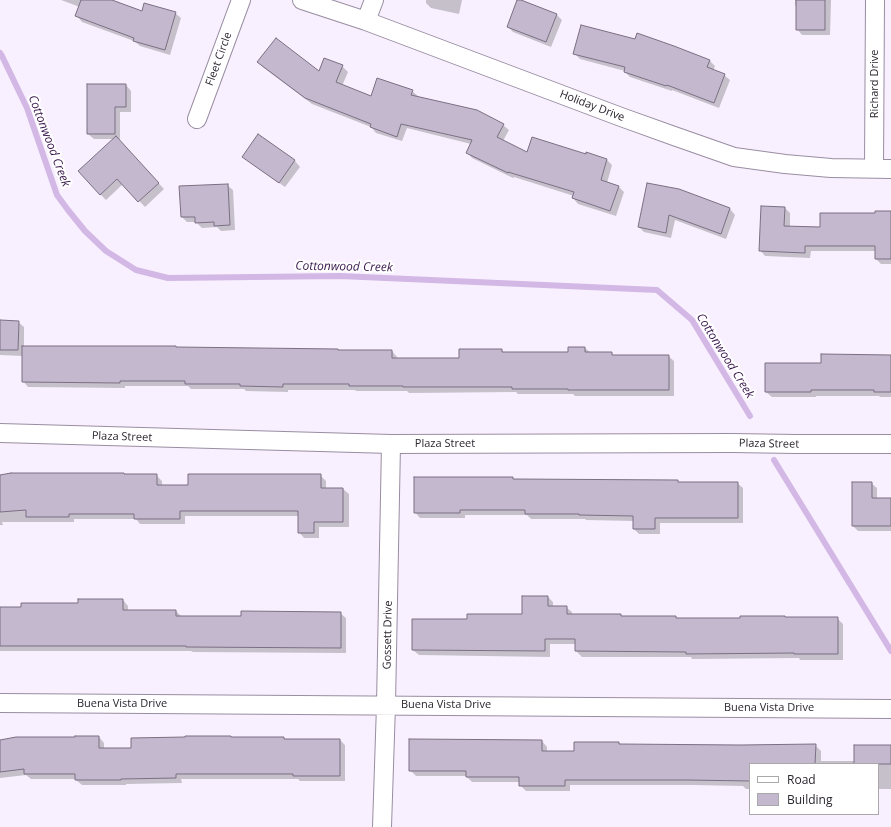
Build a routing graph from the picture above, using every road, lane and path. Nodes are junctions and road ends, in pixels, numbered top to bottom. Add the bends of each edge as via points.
1 (241, 0) edge
2 (302, 0) edge
3 (374, 0) edge
4 (875, 0) edge
5 (366, 21) junction
6 (197, 119) dead end
7 (883, 168) edge
8 (0, 433) edge
9 (391, 444) junction
10 (891, 444) edge
11 (0, 703) edge
12 (386, 705) junction
13 (885, 709) edge
14 (382, 827) edge

1 - 6 street, Fleet Circle
2 - 5 street, Holiday Drive
3 - 5 street
4 - 7 street, Richard Drive
5 - 7 street, Holiday Drive via 621,117 734,156 831,168
8 - 9 street, Plaza Street
9 - 10 street, Plaza Street
9 - 12 street, Gossett Drive
11 - 12 street, Buena Vista Drive
12 - 13 street, Buena Vista Drive
12 - 14 street, Gossett Drive

